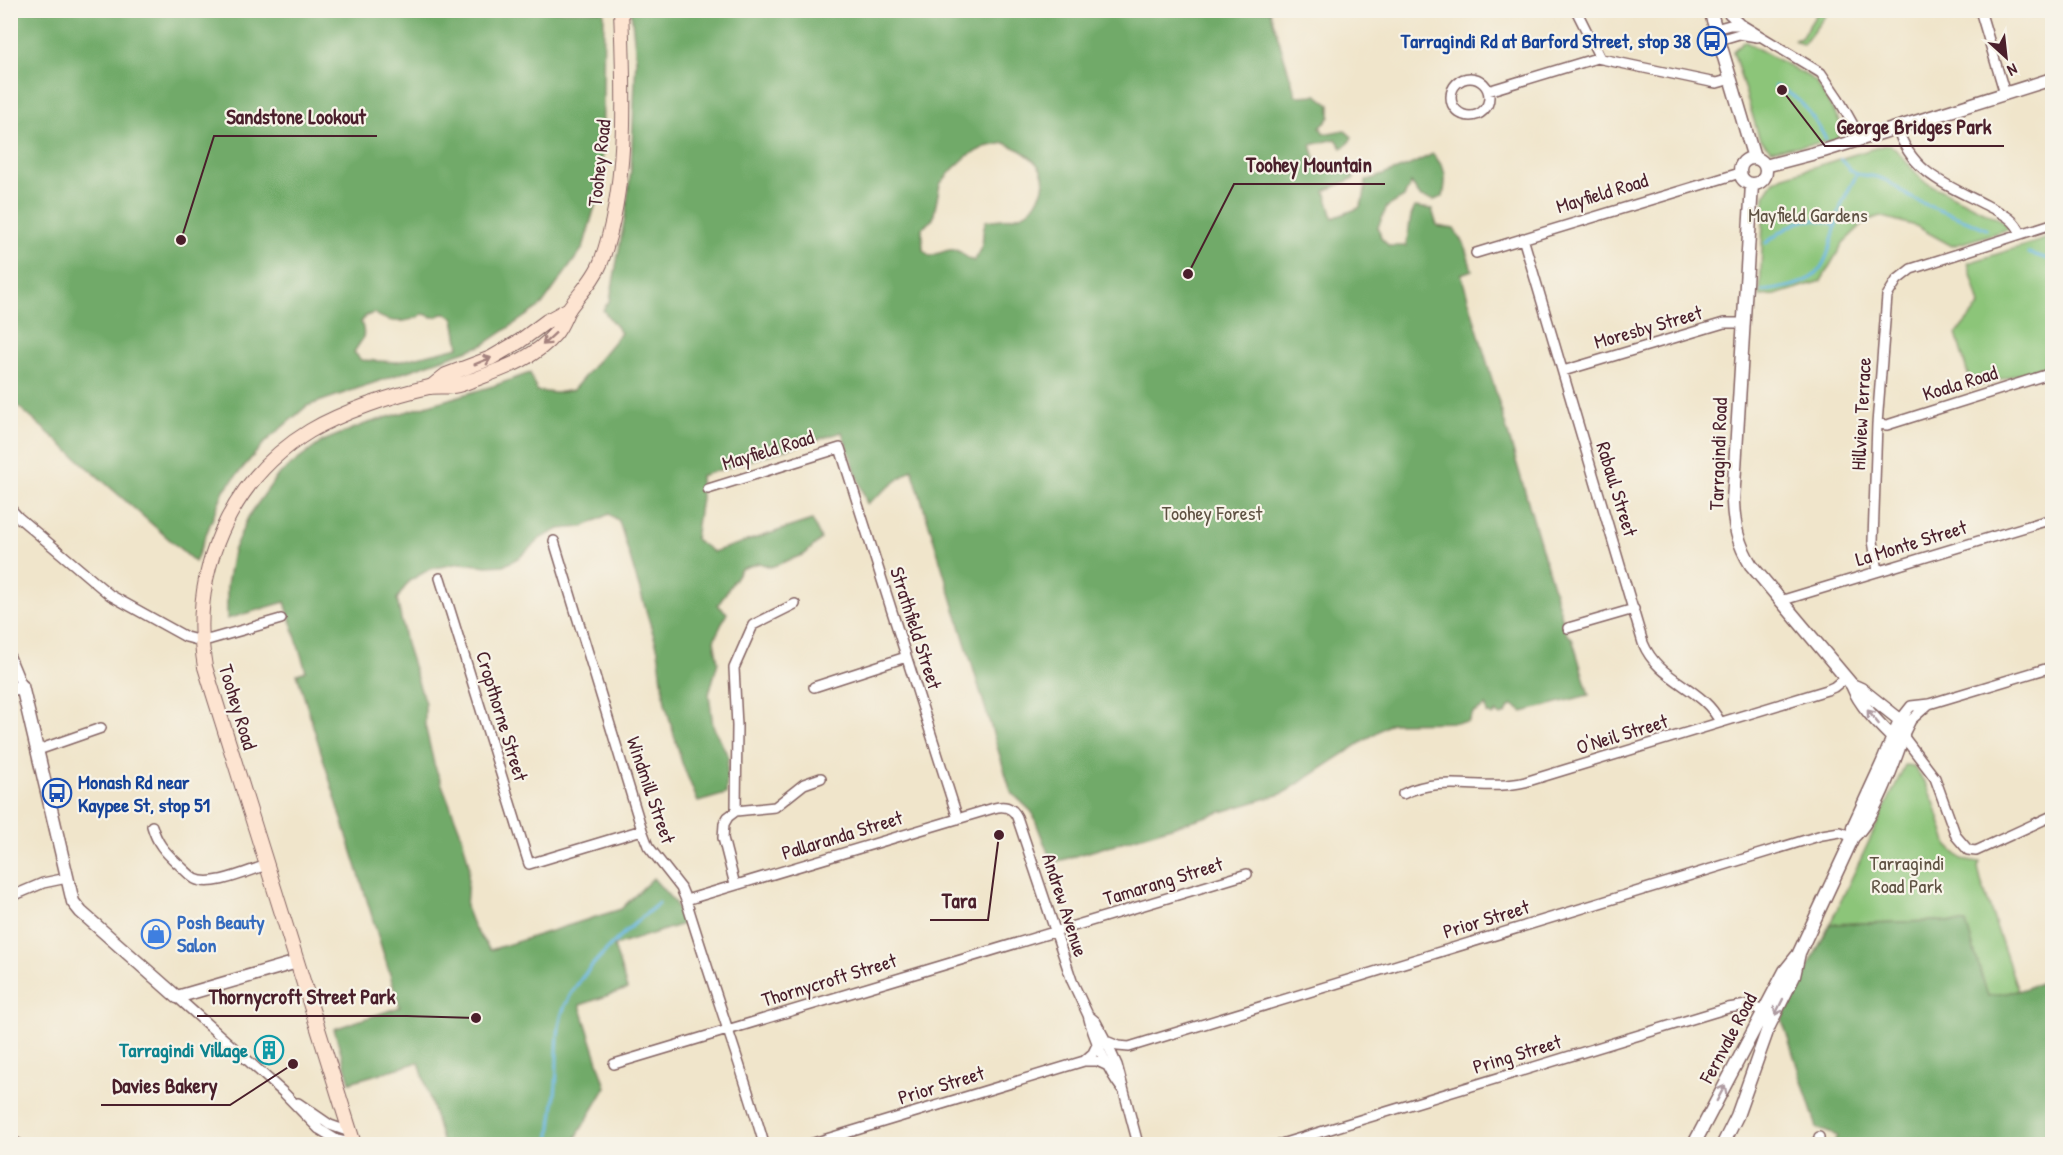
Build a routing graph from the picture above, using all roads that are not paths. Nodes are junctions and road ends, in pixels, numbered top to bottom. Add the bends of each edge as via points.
1 (621, 10) edge
2 (1576, 10) edge
3 (1710, 10) edge
4 (1725, 10) edge
5 (1980, 10) edge
6 (1742, 25) junction
7 (1717, 34) junction
8 (1760, 38) junction
9 (1600, 58) junction
10 (1731, 79) junction
11 (2052, 79) edge
12 (1488, 92) junction
13 (2005, 94) junction
14 (1897, 127) junction
15 (1861, 138) junction
16 (1754, 158) junction
17 (1765, 166) junction
18 (1740, 173) junction
19 (1752, 184) junction
20 (2052, 224) edge
21 (2021, 234) junction
22 (1523, 238) junction
23 (1476, 253) dead end
24 (1743, 323) junction
25 (1563, 371) junction
26 (2052, 373) edge
27 (1878, 424) junction
28 (840, 448) joint
29 (708, 489) dead end
30 (10, 508) edge
31 (2052, 519) edge
32 (554, 541) dead end
33 (1878, 571) junction
34 (440, 578) dead end
35 (1780, 600) junction
36 (795, 604) dead end
37 (1634, 609) junction
38 (281, 619) dead end
39 (1568, 628) dead end
40 (201, 641) junction
41 (10, 657) edge
42 (906, 657) junction
43 (2052, 667) edge
44 (1848, 682) junction
45 (814, 687) dead end
46 (16, 688) edge
47 (1929, 704) junction
48 (1900, 720) junction
49 (1720, 722) junction
50 (101, 728) dead end
51 (1897, 736) junction
52 (38, 750) junction
53 (821, 778) dead end
54 (1403, 794) dead end
55 (1008, 807) joint
56 (736, 811) junction
57 (2052, 816) edge
58 (958, 819) junction
59 (153, 826) dead end
60 (642, 830) junction
61 (1853, 837) junction
62 (267, 865) junction
63 (1247, 874) dead end
64 (67, 878) junction
65 (735, 885) junction
66 (10, 897) edge
67 (686, 900) junction
68 (1055, 932) junction
69 (1799, 953) junction
70 (297, 962) junction
71 (177, 997) junction
72 (1764, 1011) junction
73 (728, 1030) junction
74 (1102, 1042) junction
75 (1129, 1047) junction
76 (1084, 1061) junction
77 (614, 1064) dead end
78 (1113, 1066) junction
79 (10, 1140) edge
80 (353, 1140) edge
81 (19, 1144) edge
82 (764, 1144) edge
83 (810, 1144) edge
84 (1138, 1144) edge
85 (1281, 1144) edge
86 (1694, 1144) edge
87 (1724, 1144) edge

1 - 40 main road, Toohey Road via 625,104 617,190 601,263 586,288 569,309 490,358 446,375 431,387 333,419 310,430 268,462 226,519 211,555
2 - 9 street
3 - 7 street
4 - 6 street
5 - 13 street
6 - 7 street via 1733,24
6 - 8 street
7 - 8 street
7 - 10 street
8 - 15 street via 1821,73
9 - 10 street via 1717,83
9 - 12 street
10 - 16 street
11 - 13 street
12 - 12 street via 1486,106 1474,115 1462,113 1452,102 1455,87 1467,79 1479,80
13 - 14 street
14 - 15 street
14 - 21 street via 1910,156 1931,175 2014,220
15 - 17 street
16 - 17 street
16 - 18 street via 1744,162
17 - 19 street via 1764,178
18 - 19 street
18 - 22 street, Mayfield Road
19 - 24 street, Tarragindi Road
20 - 21 street
21 - 27 street, Hillview Terrace via 1911,269 1897,280 1887,296
22 - 23 street, Mayfield Road
22 - 25 street, Rabaul Street
24 - 25 street, Moresby Street via 1724,323
24 - 35 street, Tarragindi Road via 1733,502 1735,529 1748,559
25 - 37 street, Rabaul Street
26 - 27 street, Koala Road via 1887,425
27 - 33 street, Hillview Terrace via 1873,541
28 - 29 street, Mayfield Road
28 - 42 street, Strathfield Street
30 - 40 street via 110,595 176,632
31 - 33 street, La Monte Street
32 - 60 street, Windmill Street
33 - 35 street, La Monte Street
34 - 60 street, Cropthorne Street via 530,864
35 - 44 street, Tarragindi Road
36 - 56 street via 753,625 734,668
37 - 39 street
37 - 49 street, Rabaul Street via 1654,663 1706,702
38 - 40 street
40 - 62 main road, Toohey Road via 211,687
41 - 46 street
42 - 45 street
42 - 58 street, Strathfield Street
43 - 47 street
44 - 48 street, Tarragindi Road
44 - 49 street, O'Neil Street
51 -> 44 street, Tarragindi Road
46 - 52 street
47 - 48 street via 1911,706
47 - 51 street
48 - 51 street
49 - 54 street, O'Neil Street via 1511,786 1461,783 1422,787
50 - 52 street
51 - 57 street via 1931,771 1956,836 1968,850 1976,851
51 - 61 street, Fernvale Road via 1878,799 1862,829
52 - 64 street
53 - 56 street via 804,784 774,807
55 - 58 street, Pallaranda Street
55 - 68 street, Andrew Avenue via 1017,817
56 - 65 street via 728,817 723,830
58 - 65 street, Pallaranda Street
59 - 62 street via 161,849 201,881
60 - 67 street, Windmill Street via 648,846
61 - 69 street, Fernvale Road
61 - 75 street, Prior Street via 1840,832 1822,835
62 - 70 main road, Toohey Road
63 - 68 street, Tamarang Street
64 - 66 street
64 - 71 street via 73,902 81,912
65 - 67 street, Pallaranda Street
67 - 73 street, Windmill Street
68 - 73 street, Thornycroft Street
68 - 74 street, Andrew Avenue via 1072,981 1088,1015 1096,1022
69 - 72 street, Fernvale Road
69 -> 87 street, Fernvale Road via 1794,975 1769,1026
70 - 71 street
70 - 80 main road, Toohey Road
71 - 80 street via 328,1135 341,1142
72 - 85 street, Pring Street via 1747,1005 1728,1008
86 -> 72 street, Fernvale Road
73 - 77 street, Thornycroft Street
73 - 82 street, Windmill Street
74 - 75 street
74 - 76 street
74 - 78 street, Andrew Avenue
75 - 78 street
76 - 78 street, Prior Street
76 - 83 street, Prior Street
78 - 84 street, Andrew Avenue via 1122,1078
79 - 81 street

